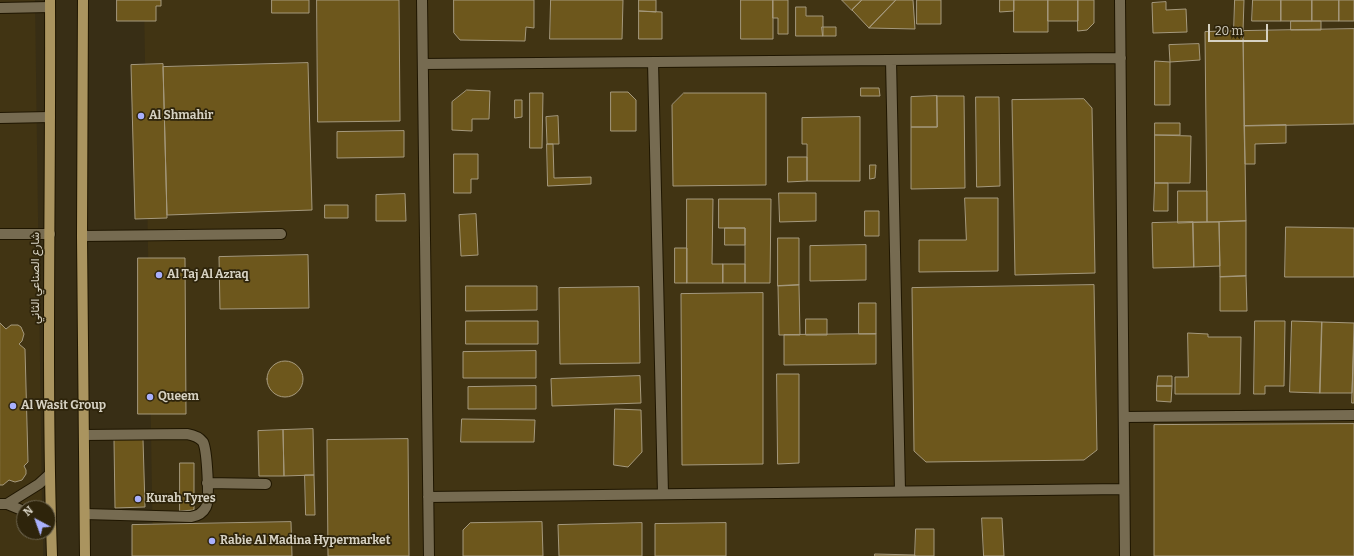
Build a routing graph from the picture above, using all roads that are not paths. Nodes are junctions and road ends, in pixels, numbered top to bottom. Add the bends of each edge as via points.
1 (83, 0) edge
2 (422, 0) edge
3 (1120, 0) edge
4 (50, 3) edge
5 (0, 8) edge
6 (1121, 58) junction
7 (892, 60) junction
8 (653, 62) junction
9 (423, 64) junction
10 (50, 117) junction
11 (0, 118) edge
12 (0, 234) edge
13 (50, 234) junction
14 (281, 234) dead end
15 (82, 236) junction
16 (1354, 415) edge
17 (1124, 417) junction
18 (84, 435) junction
19 (50, 474) junction
20 (208, 483) junction
21 (266, 484) dead end
22 (1124, 488) junction
23 (900, 491) junction
24 (663, 494) junction
25 (428, 497) junction
26 (50, 500) edge
27 (4, 504) edge
28 (16, 508) edge
29 (85, 514) junction
30 (51, 540) edge
31 (52, 556) edge
32 (86, 556) edge
33 (428, 556) edge
34 (1125, 556) edge

1 - 15 main road
2 - 9 lane
3 - 6 lane
4 - 5 lane
4 - 10 main road, شارع الصناعي الثاني
6 - 7 lane
6 - 17 lane
7 - 8 lane
7 - 23 lane
8 - 9 lane
8 - 24 lane
9 - 25 lane
10 - 11 lane
10 - 13 main road, شارع الصناعي الثاني
12 - 13 lane
13 - 19 main road, شارع الصناعي الثاني
14 - 15 lane
15 - 18 main road
16 - 17 lane
17 - 22 lane
18 - 20 lane via 196,436 205,447
18 - 29 main road
19 - 26 main road, شارع الصناعي الثاني
19 - 27 lane via 39,484
20 - 21 lane
20 - 29 lane via 207,506 196,516
22 - 23 lane
22 - 34 lane
23 - 24 lane
24 - 25 lane
25 - 33 lane
27 - 28 lane
29 - 32 main road
30 - 31 main road, شارع الصناعي الثاني

